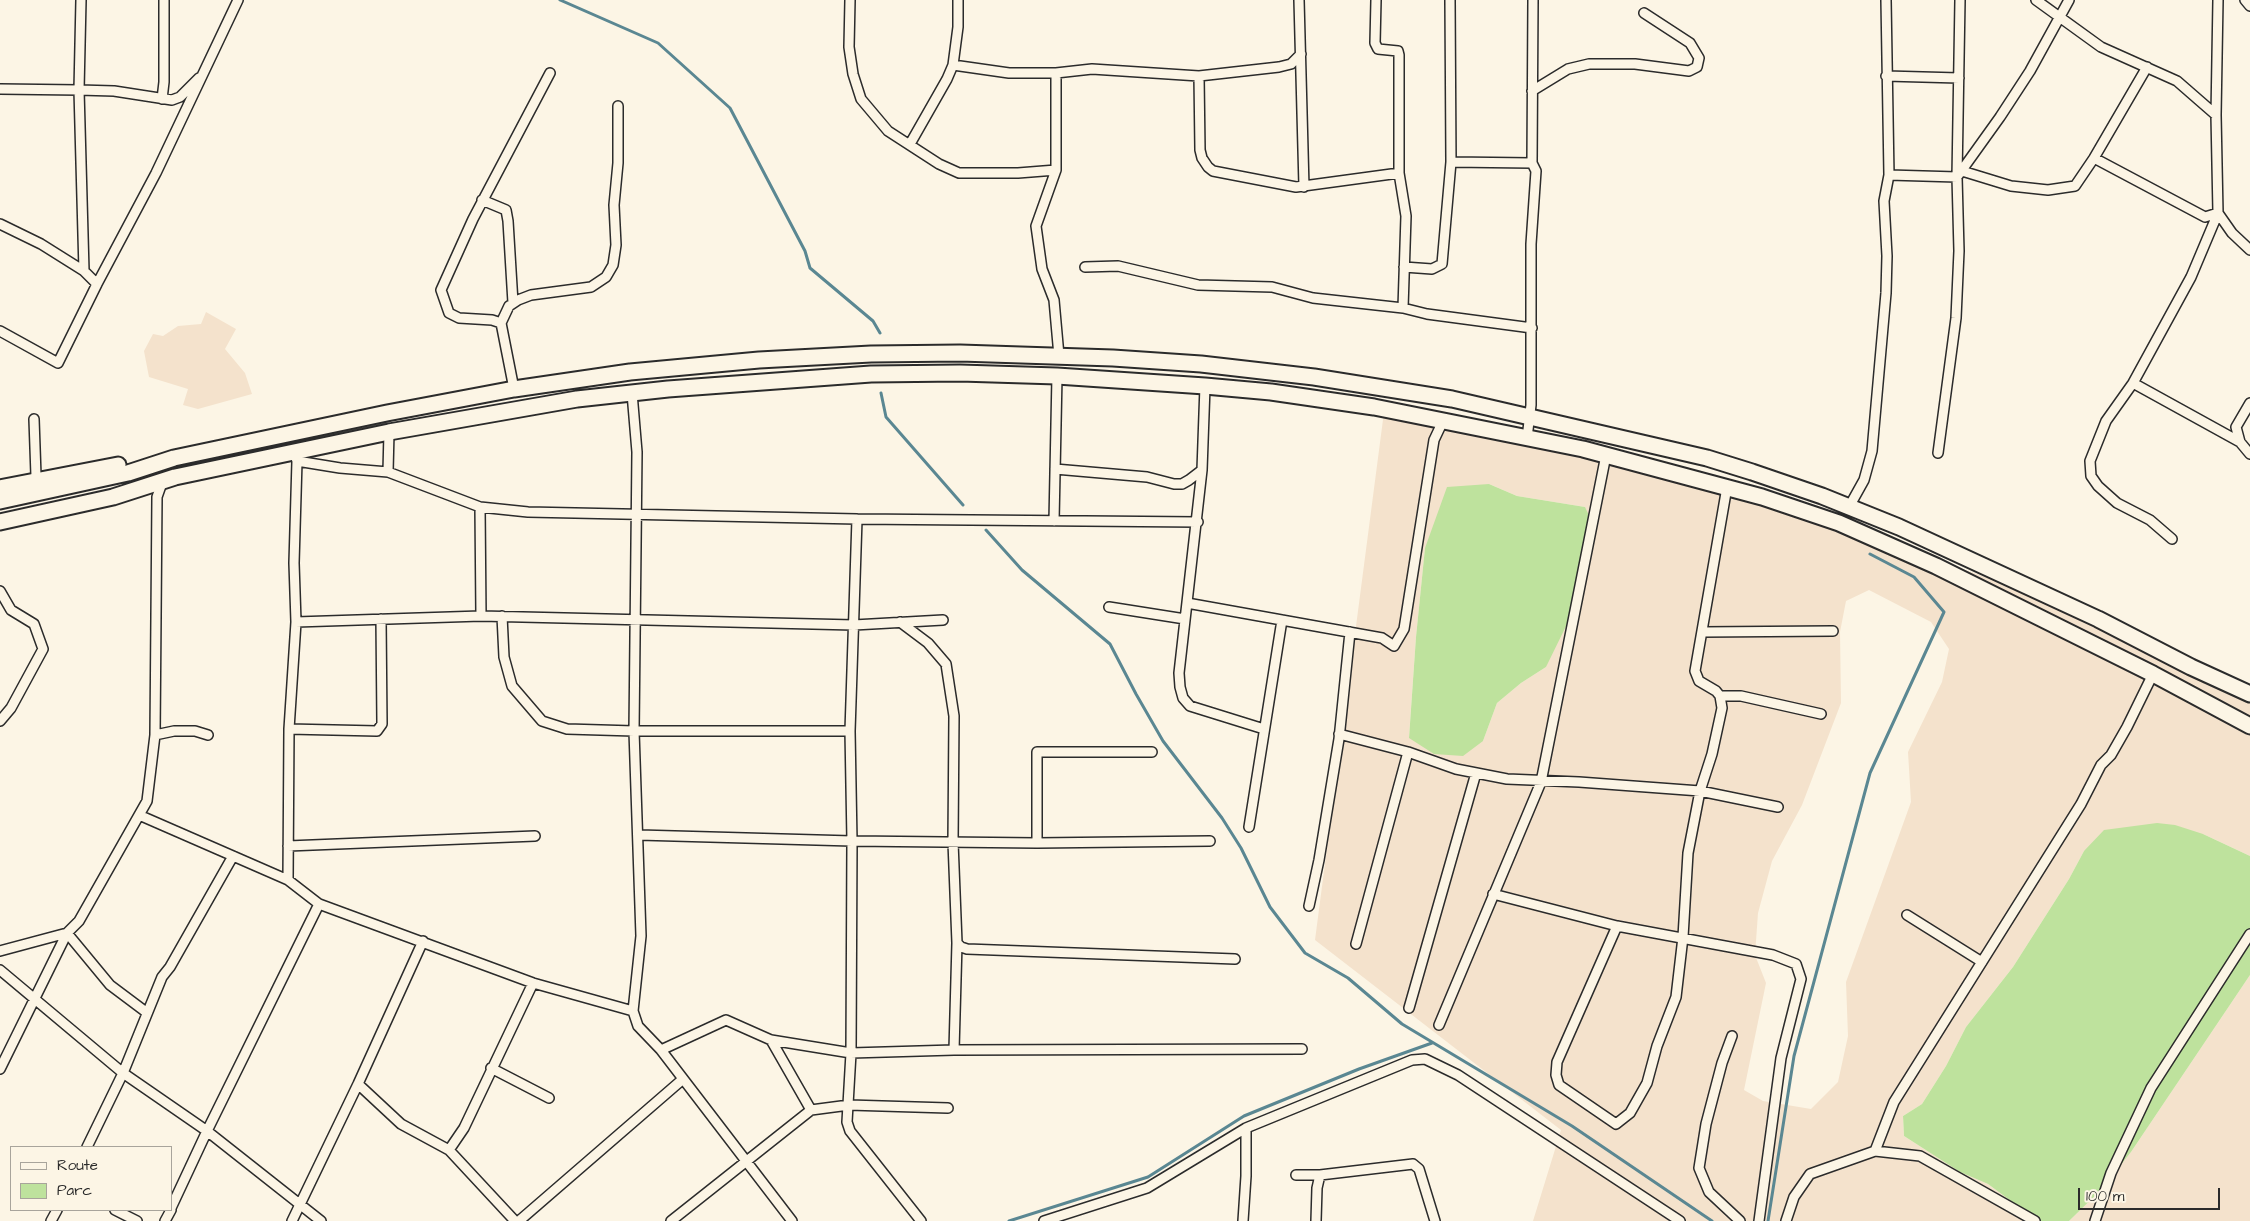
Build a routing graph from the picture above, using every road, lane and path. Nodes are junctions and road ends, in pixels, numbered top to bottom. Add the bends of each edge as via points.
1 (81, 0) edge
2 (164, 0) edge
3 (238, 0) edge
4 (850, 0) edge
5 (958, 0) edge
6 (1300, 0) edge
7 (1376, 0) edge
8 (1450, 0) edge
9 (1533, 0) edge
10 (1886, 0) edge
11 (1960, 0) edge
12 (2036, 0) edge
13 (2069, 0) edge
14 (2218, 0) edge
15 (2245, 0) edge
16 (2250, 6) edge
17 (1644, 13) dead end
18 (2061, 16) junction
19 (1301, 54) junction
20 (953, 65) junction
21 (2146, 67) junction
22 (207, 68) junction
23 (550, 73) dead end
24 (1056, 74) junction
25 (1199, 76) junction
26 (1886, 76) junction
27 (1959, 78) junction
28 (0, 89) edge
29 (79, 90) junction
30 (1532, 91) junction
31 (162, 99) junction
32 (618, 106) dead end
33 (2216, 115) junction
34 (910, 144) junction
35 (2094, 158) junction
36 (1451, 162) junction
37 (1532, 163) junction
38 (1056, 170) junction
39 (1399, 173) junction
40 (1959, 174) junction
41 (1888, 175) junction
42 (1304, 187) junction
43 (482, 200) junction
44 (2218, 213) junction
45 (0, 224) edge
46 (2250, 250) edge
47 (1085, 267) dead end
48 (1404, 267) junction
49 (84, 271) junction
50 (97, 284) junction
51 (514, 303) junction
52 (1402, 308) junction
53 (501, 322) junction
54 (1532, 328) junction
55 (0, 331) edge
56 (1059, 356) junction
57 (1057, 376) junction
58 (2133, 383) junction
59 (1206, 386) junction
60 (514, 389) junction
61 (632, 393) junction
62 (2250, 403) edge
63 (1531, 417) junction
64 (34, 419) dead end
65 (1443, 421) junction
66 (389, 432) junction
67 (1527, 438) junction
68 (2240, 442) junction
69 (1938, 453) dead end
70 (2250, 454) edge
71 (1606, 455) junction
72 (295, 457) junction
73 (160, 462) junction
74 (1055, 469) junction
75 (1202, 470) junction
76 (388, 472) junction
77 (39, 479) junction
78 (163, 480) junction
79 (1727, 487) junction
80 (0, 488) edge
81 (0, 501) edge
82 (1849, 507) junction
83 (480, 508) junction
84 (0, 513) edge
85 (636, 515) junction
86 (857, 519) junction
87 (1054, 521) junction
88 (0, 522) edge
89 (1198, 522) junction
90 (2172, 539) dead end
91 (0, 591) edge
92 (1186, 604) junction
93 (1109, 607) dead end
94 (481, 616) junction
95 (502, 616) junction
96 (381, 619) junction
97 (636, 619) junction
98 (943, 620) dead end
99 (1185, 620) junction
100 (1282, 620) junction
101 (296, 622) junction
102 (900, 622) junction
103 (854, 625) junction
104 (1833, 631) dead end
105 (1350, 632) junction
106 (1702, 632) junction
107 (2153, 674) junction
108 (2250, 694) edge
109 (1720, 696) junction
110 (1821, 714) dead end
111 (0, 721) edge
112 (2250, 726) edge
113 (289, 729) junction
114 (1264, 729) junction
115 (850, 731) junction
116 (634, 732) junction
117 (1339, 734) junction
118 (155, 735) junction
119 (208, 735) dead end
120 (1152, 752) dead end
121 (1408, 752) junction
122 (1476, 773) junction
123 (1540, 782) junction
124 (1700, 791) junction
125 (1778, 807) dead end
126 (139, 814) junction
127 (1249, 827) dead end
128 (639, 835) junction
129 (535, 836) dead end
130 (852, 841) junction
131 (1210, 841) dead end
132 (953, 842) junction
133 (1038, 843) junction
134 (288, 846) junction
135 (233, 856) junction
136 (288, 880) junction
137 (1493, 894) junction
138 (320, 904) junction
139 (1309, 906) dead end
140 (1907, 915) dead end
141 (1617, 926) junction
142 (67, 933) junction
143 (2250, 934) edge
144 (1683, 937) junction
145 (423, 941) junction
146 (957, 943) junction
147 (1356, 944) dead end
148 (0, 951) edge
149 (1235, 959) dead end
150 (1982, 962) junction
151 (0, 970) edge
152 (533, 982) junction
153 (34, 1001) junction
154 (1409, 1008) dead end
155 (633, 1011) junction
156 (146, 1012) junction
157 (1439, 1025) dead end
158 (1732, 1036) dead end
159 (771, 1040) junction
160 (1302, 1049) dead end
161 (661, 1050) junction
162 (954, 1050) junction
163 (851, 1053) junction
164 (492, 1068) junction
165 (0, 1069) edge
166 (123, 1073) junction
167 (682, 1079) junction
168 (358, 1084) junction
169 (549, 1098) dead end
170 (849, 1105) junction
171 (948, 1108) dead end
172 (811, 1110) junction
173 (1246, 1128) junction
174 (207, 1131) junction
175 (87, 1146) edge
176 (450, 1150) junction
177 (1875, 1150) junction
178 (744, 1161) junction
179 (1296, 1175) dead end
180 (1320, 1176) junction
181 (300, 1204) junction
182 (172, 1207) edge
183 (117, 1211) edge
184 (1066, 1218) edge
185 (137, 1221) edge
186 (292, 1221) edge
187 (321, 1221) edge
188 (514, 1221) edge
189 (519, 1221) edge
190 (671, 1221) edge
191 (792, 1221) edge
192 (921, 1221) edge
193 (1044, 1221) edge
194 (1243, 1221) edge
195 (1316, 1221) edge
196 (1435, 1221) edge
197 (1680, 1221) edge
198 (1740, 1221) edge
199 (1759, 1221) edge
200 (1786, 1221) edge
201 (2035, 1221) edge
202 (2095, 1221) edge

1 - 29 street
2 - 31 street
3 - 22 street
4 - 34 street via 852,74 861,98 888,131
5 - 20 street
6 - 19 street
7 - 39 street via 1375,43 1378,48 1398,51 1399,55
8 - 36 street
9 - 30 street
10 - 26 street
11 - 27 street
12 - 18 street
13 - 18 street
14 - 33 street
15 - 16 street
17 - 30 street via 1690,43 1698,58 1697,67 1689,71 1636,64 1577,66
18 - 21 street via 2101,47
18 - 40 street via 2030,71
19 - 25 street via 1291,64 1279,67
19 - 42 street
20 - 24 street via 1009,73
20 - 34 street
21 - 33 street via 2177,81
21 - 35 street
22 - 31 street via 180,97
22 - 50 street
23 - 43 street
24 - 25 street via 1092,69
24 - 38 street
25 - 42 street via 1200,150 1208,167 1213,171
26 - 27 street
26 - 41 street
27 - 40 street
28 - 29 street
29 - 31 street via 114,91
29 - 49 street
30 - 37 street
32 - 51 street via 613,265 606,277 591,287 531,295
33 - 44 street
34 - 38 street via 939,164 959,172
35 - 40 street via 2074,186 2059,190 2011,186
35 - 44 street via 2205,217
36 - 37 street
36 - 48 street via 1442,264 1432,269
37 - 54 street via 1536,171 1531,244
38 - 56 street via 1036,226 1042,268 1054,300
39 - 42 street
39 - 48 street via 1406,216
40 - 41 street
40 - 69 street via 1956,318
41 - 82 street via 1884,201 1886,293 1875,429 1868,471
43 - 51 street via 506,210
43 - 53 street via 441,292 449,313 459,318
44 - 46 street
44 - 58 street via 2191,277
45 - 49 street via 41,244
47 - 52 street via 1118,266 1198,285 1272,287 1313,298
48 - 52 street
49 - 50 street
50 - 55 street via 58,363
51 - 53 street
52 - 54 street
53 - 60 street
54 - 63 street
56 - 60 main road via 911,354 759,360 630,372
56 - 63 main road via 1201,364 1314,377 1452,399
57 - 59 main road
57 - 61 main road via 871,374
57 - 74 street
58 - 68 street
58 - 90 street via 2106,421 2090,461 2091,476 2117,503 2150,520
59 - 65 main road via 1318,399
59 - 75 street
60 - 73 main road
61 - 66 main road via 578,399
61 - 85 street
62 - 68 street via 2236,427
63 - 67 street
63 - 82 main road via 1706,458
64 - 77 street via 36,476
65 - 67 main road
65 - 105 street via 1434,440 1404,629 1394,646 1382,638
66 - 72 main road
66 - 76 street
67 - 71 main road
68 - 70 street
71 - 79 main road
71 - 123 street
72 - 76 street via 340,468
72 - 78 main road
72 - 101 street
73 - 77 main road
73 - 81 main road via 128,473
74 - 75 street via 1147,477 1174,484 1190,480
74 - 87 street
75 - 89 street
76 - 83 street
77 - 80 main road
78 - 84 main road
78 - 88 main road via 113,498
78 - 118 street via 157,497
79 - 106 street
79 - 107 main road via 1848,527 1936,566
82 - 108 main road via 2062,602
83 - 85 street
83 - 94 street
85 - 86 street
85 - 97 street
86 - 87 street
86 - 103 street
87 - 89 street
89 - 92 street
91 - 111 street via 11,610 34,624 43,649 11,708
92 - 99 street
92 - 100 street
93 - 99 street
94 - 95 street
94 - 96 street
95 - 97 street
95 - 116 street via 504,657 512,686 542,721 567,729
96 - 101 street
96 - 113 street via 382,724 377,731
97 - 103 street
97 - 116 street
98 - 102 street
99 - 114 street via 1179,673 1183,698 1190,706
100 - 105 street
100 - 114 street
101 - 113 street
102 - 103 street
102 - 132 street via 928,643 946,664 954,716
103 - 115 street
104 - 106 street
105 - 117 street
106 - 109 street via 1696,676
107 - 112 main road
107 - 150 street via 2111,755 2101,765 2081,804
109 - 110 street via 1740,696
109 - 124 street via 1722,708
113 - 134 street
114 - 127 street
115 - 116 street
115 - 130 street
116 - 128 street
117 - 121 street
117 - 139 street
118 - 119 street via 174,731
118 - 126 street via 147,801
120 - 133 street via 1037,752
121 - 122 street
121 - 147 street
122 - 123 street
122 - 154 street
123 - 124 street
123 - 137 street
124 - 125 street
124 - 144 street via 1688,853
126 - 135 street
126 - 142 street via 79,921
128 - 130 street
128 - 155 street via 640,936
129 - 134 street
130 - 132 street
130 - 163 street
131 - 133 street
132 - 133 street
132 - 146 street
134 - 136 street
135 - 136 street
135 - 156 street via 162,977
136 - 138 street
137 - 141 street
137 - 157 street
138 - 145 street
138 - 174 street
140 - 150 street
141 - 144 street
141 - 144 street via 1557,1062 1556,1075 1559,1085 1616,1124 1630,1113 1647,1083 1676,997
142 - 148 street
142 - 153 street
142 - 156 street via 110,985
143 - 202 street via 2151,1088 2111,1173
144 - 199 street via 1774,955 1796,964 1801,979 1781,1058
145 - 152 street
145 - 168 street
146 - 149 street via 966,949
146 - 162 street
150 - 177 street via 1894,1102
151 - 153 street
152 - 155 street
152 - 164 street
153 - 165 street
153 - 166 street
155 - 161 street via 638,1026
156 - 166 street
158 - 198 street via 1706,1124 1699,1168 1709,1192
159 - 161 street via 726,1020
159 - 163 street
159 - 172 street
160 - 162 street
161 - 167 street
162 - 163 street
163 - 170 street
164 - 169 street
164 - 176 street
166 - 174 street
166 - 175 street
167 - 178 street
167 - 189 street
168 - 176 street via 401,1124
168 - 181 street
170 - 171 street
170 - 172 street
170 - 192 street via 847,1122 850,1131
172 - 178 street
173 - 184 street via 1148,1188
173 - 194 street
173 - 197 street via 1412,1060 1425,1059 1458,1075
174 - 181 street
174 - 182 street
176 - 188 street
177 - 200 street via 1810,1174 1794,1197
177 - 201 street via 1920,1156
178 - 190 street
178 - 191 street
179 - 180 street
180 - 195 street
180 - 196 street via 1413,1164 1419,1169
181 - 186 street
181 - 187 street
183 - 185 street
184 - 193 street

